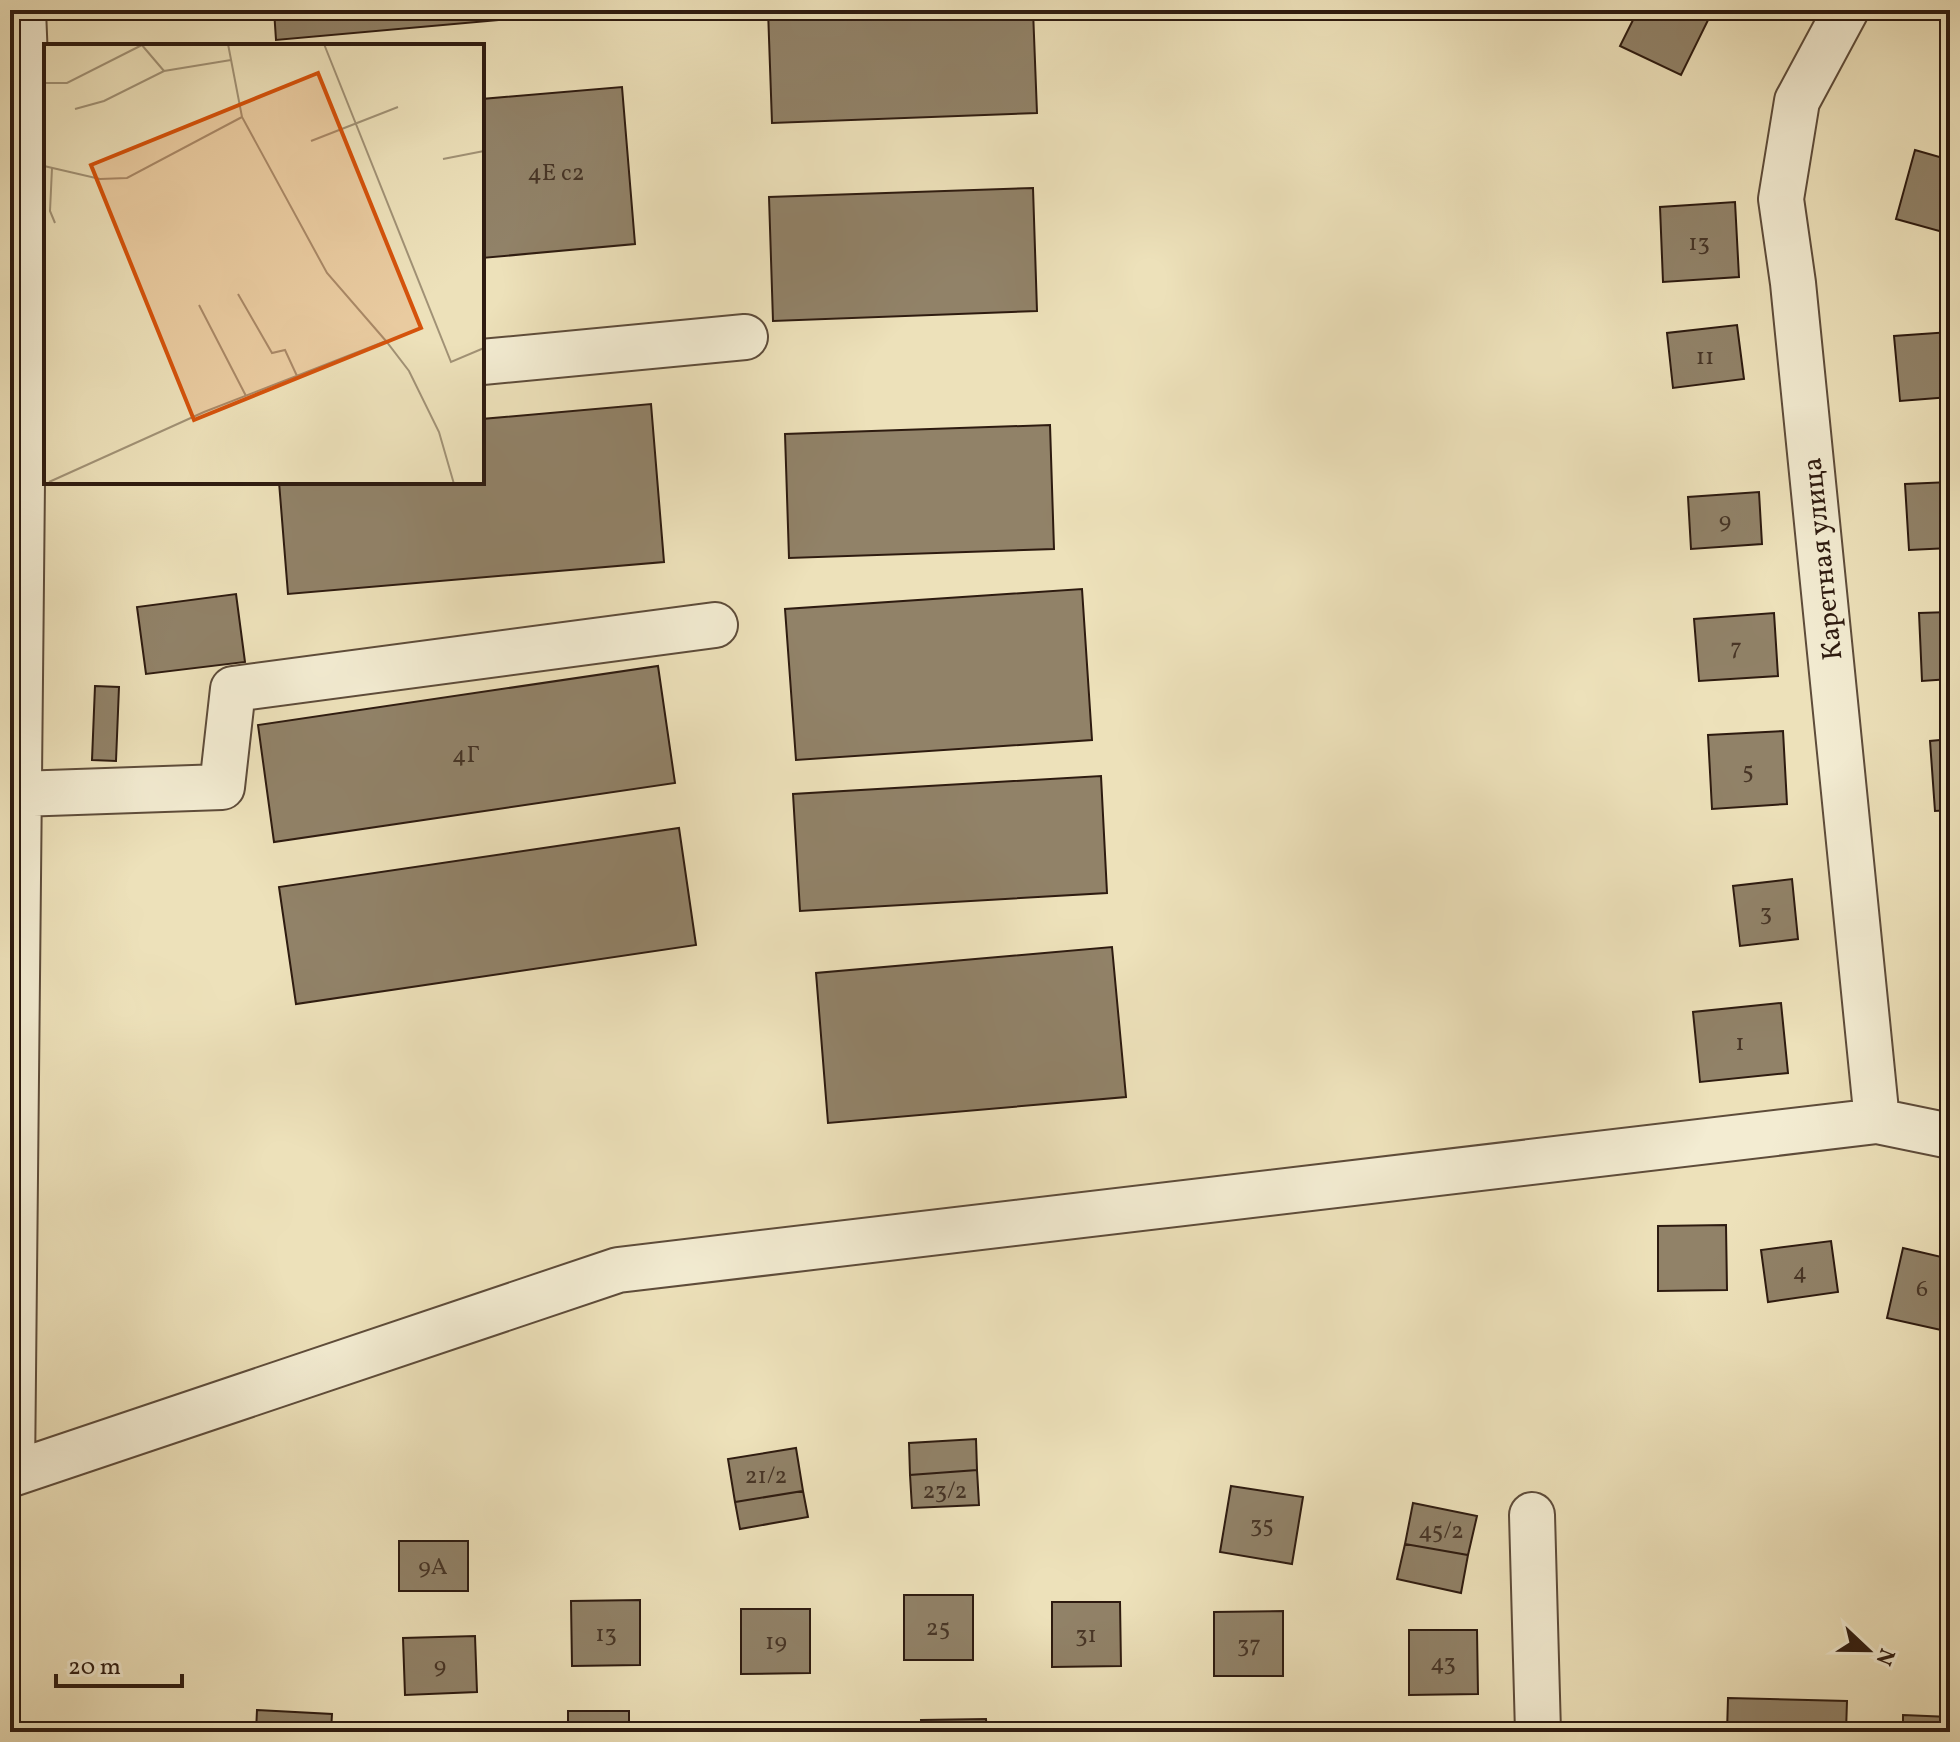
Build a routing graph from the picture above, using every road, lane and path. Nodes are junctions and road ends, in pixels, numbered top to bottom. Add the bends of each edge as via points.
1 (23, 10) edge
2 (1846, 10) edge
3 (745, 337) dead end
4 (484, 362) edge
5 (34, 405) edge
6 (715, 625) dead end
7 (19, 794) junction
8 (1877, 1121) junction
9 (1950, 1136) edge
10 (11, 1475) edge
11 (1532, 1515) dead end
12 (1538, 1732) edge

1 - 5 street
2 - 8 street, Каретная улица via 1797,101 1781,199
3 - 4 street
5 - 7 street
6 - 7 street via 233,689 222,787
7 - 10 street
8 - 9 street
8 - 10 street via 618,1270
11 - 12 street

